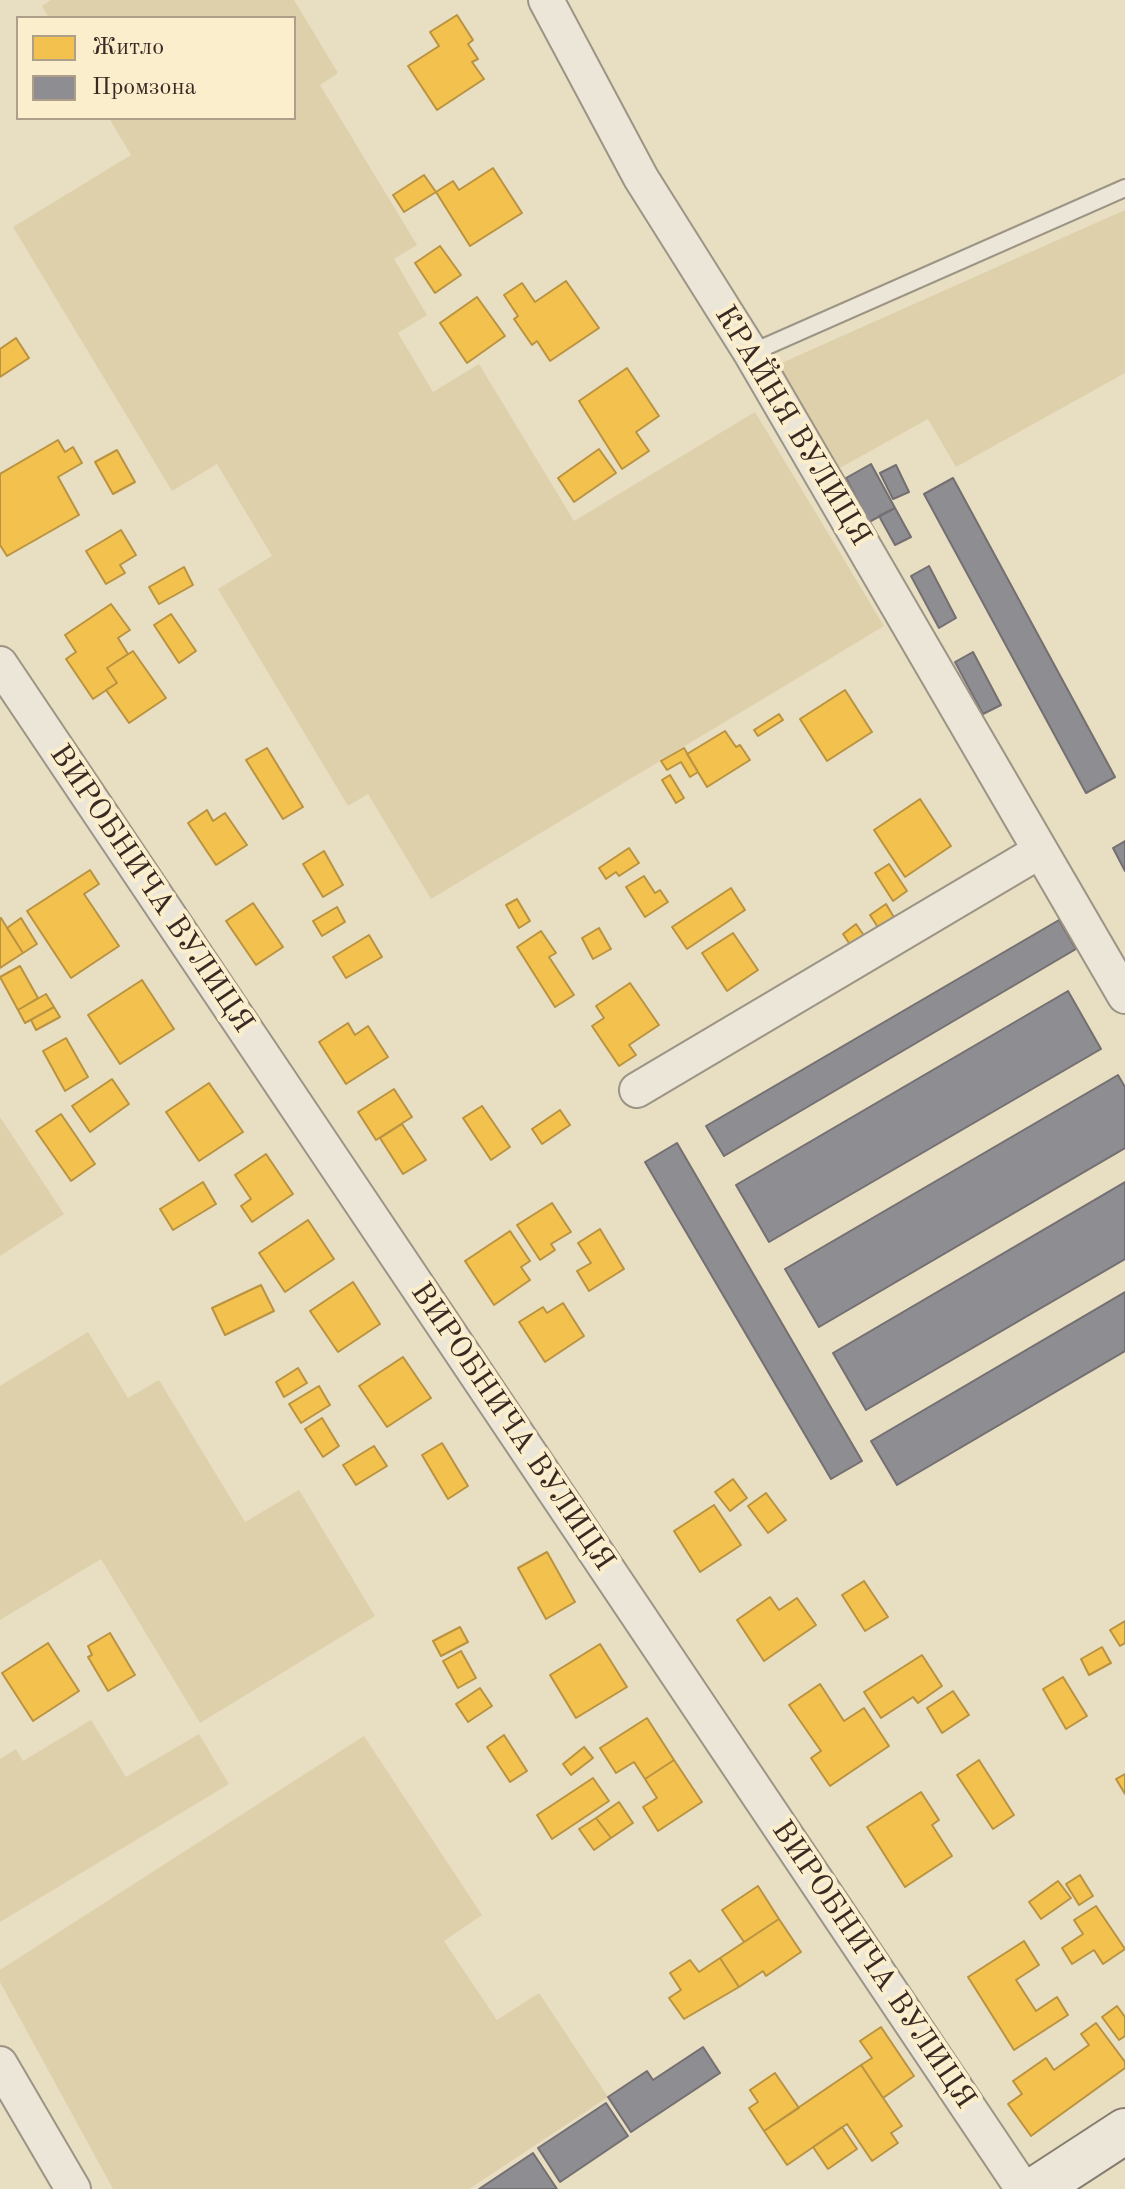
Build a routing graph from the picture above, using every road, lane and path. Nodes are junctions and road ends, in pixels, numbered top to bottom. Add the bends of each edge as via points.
1 (546, 0) edge
2 (1125, 188) edge
3 (751, 353) junction
4 (0, 664) edge
5 (1040, 851) junction
6 (1125, 996) edge
7 (637, 1090) dead end
8 (0, 2064) edge
9 (1125, 2131) edge
10 (73, 2189) edge
11 (1023, 2189) edge
12 (1036, 2189) edge

1 - 3 street, КРАЙНЯ ВУЛИЦЯ via 641,178
2 - 3 lane
3 - 5 street, КРАЙНЯ ВУЛИЦЯ
4 - 11 street, ВИРОБНИЧА ВУЛИЦЯ
5 - 6 street, КРАЙНЯ ВУЛИЦЯ
5 - 7 street
8 - 10 street
9 - 12 street

